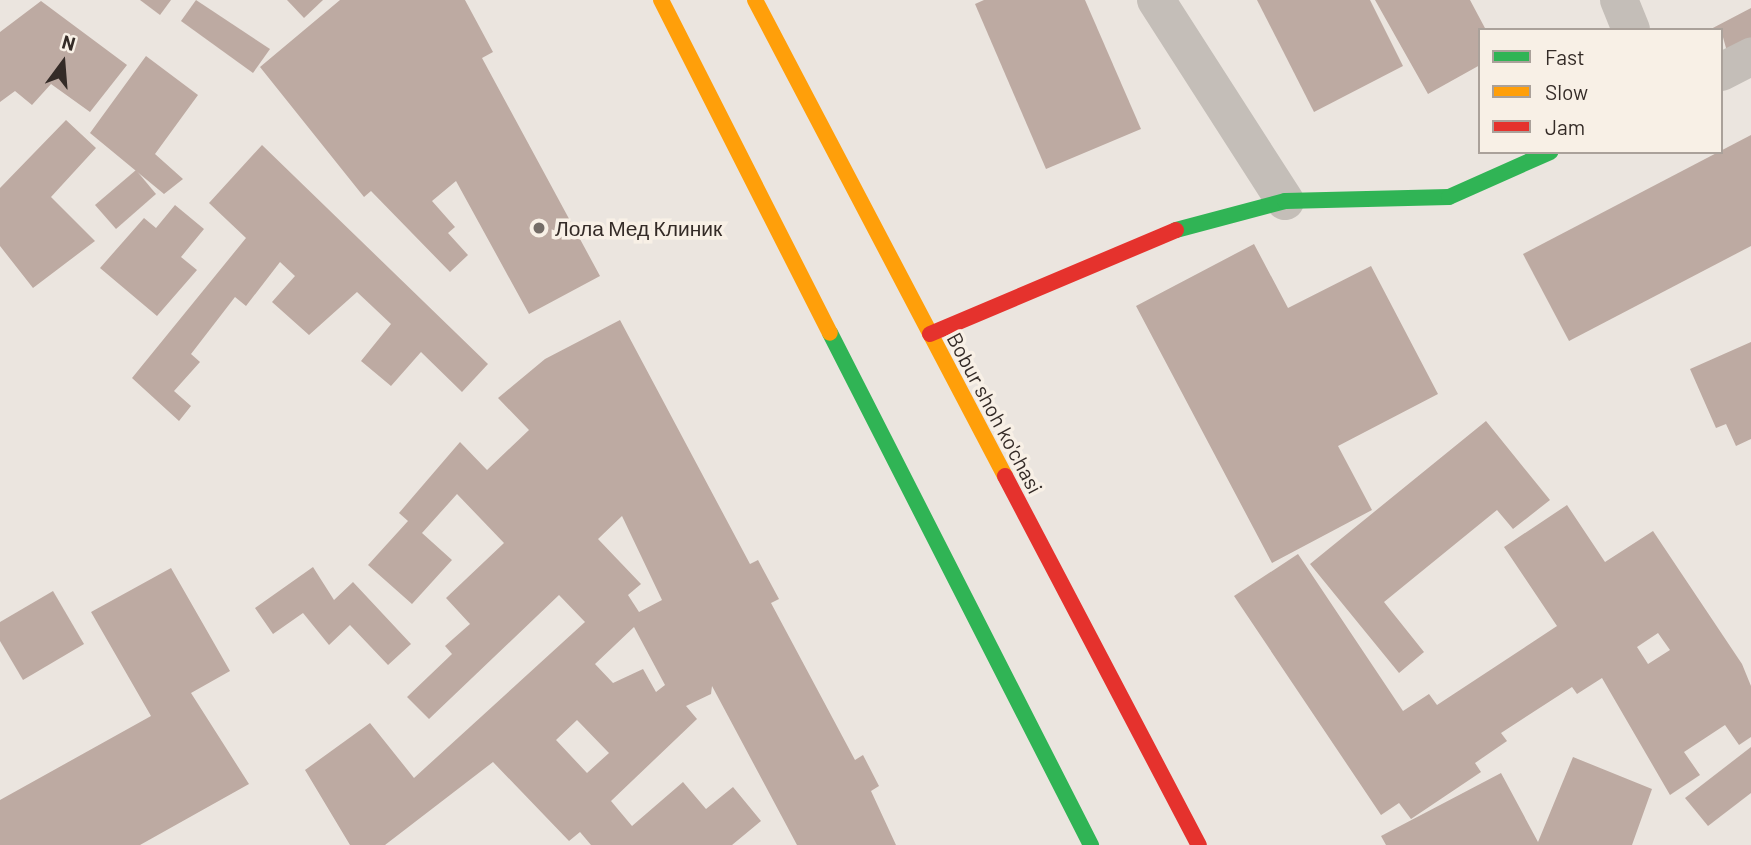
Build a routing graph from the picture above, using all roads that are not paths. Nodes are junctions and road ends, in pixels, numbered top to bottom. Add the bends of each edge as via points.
1 (661, 0) edge
2 (755, 0) edge
3 (1156, 0) edge
4 (1619, 0) edge
5 (1630, 28) edge
6 (1751, 57) edge
7 (1723, 71) edge
8 (1546, 154) edge
9 (1285, 201) junction
10 (930, 334) junction
11 (1091, 845) edge
12 (1199, 845) edge

1 - 11 main road
2 - 10 main road, Bobur shoh ko'chasi
3 - 9 street
4 - 5 street
6 - 7 street
8 - 9 main road via 1449,197
9 - 10 main road via 1151,236
10 - 12 main road, Bobur shoh ko'chasi

